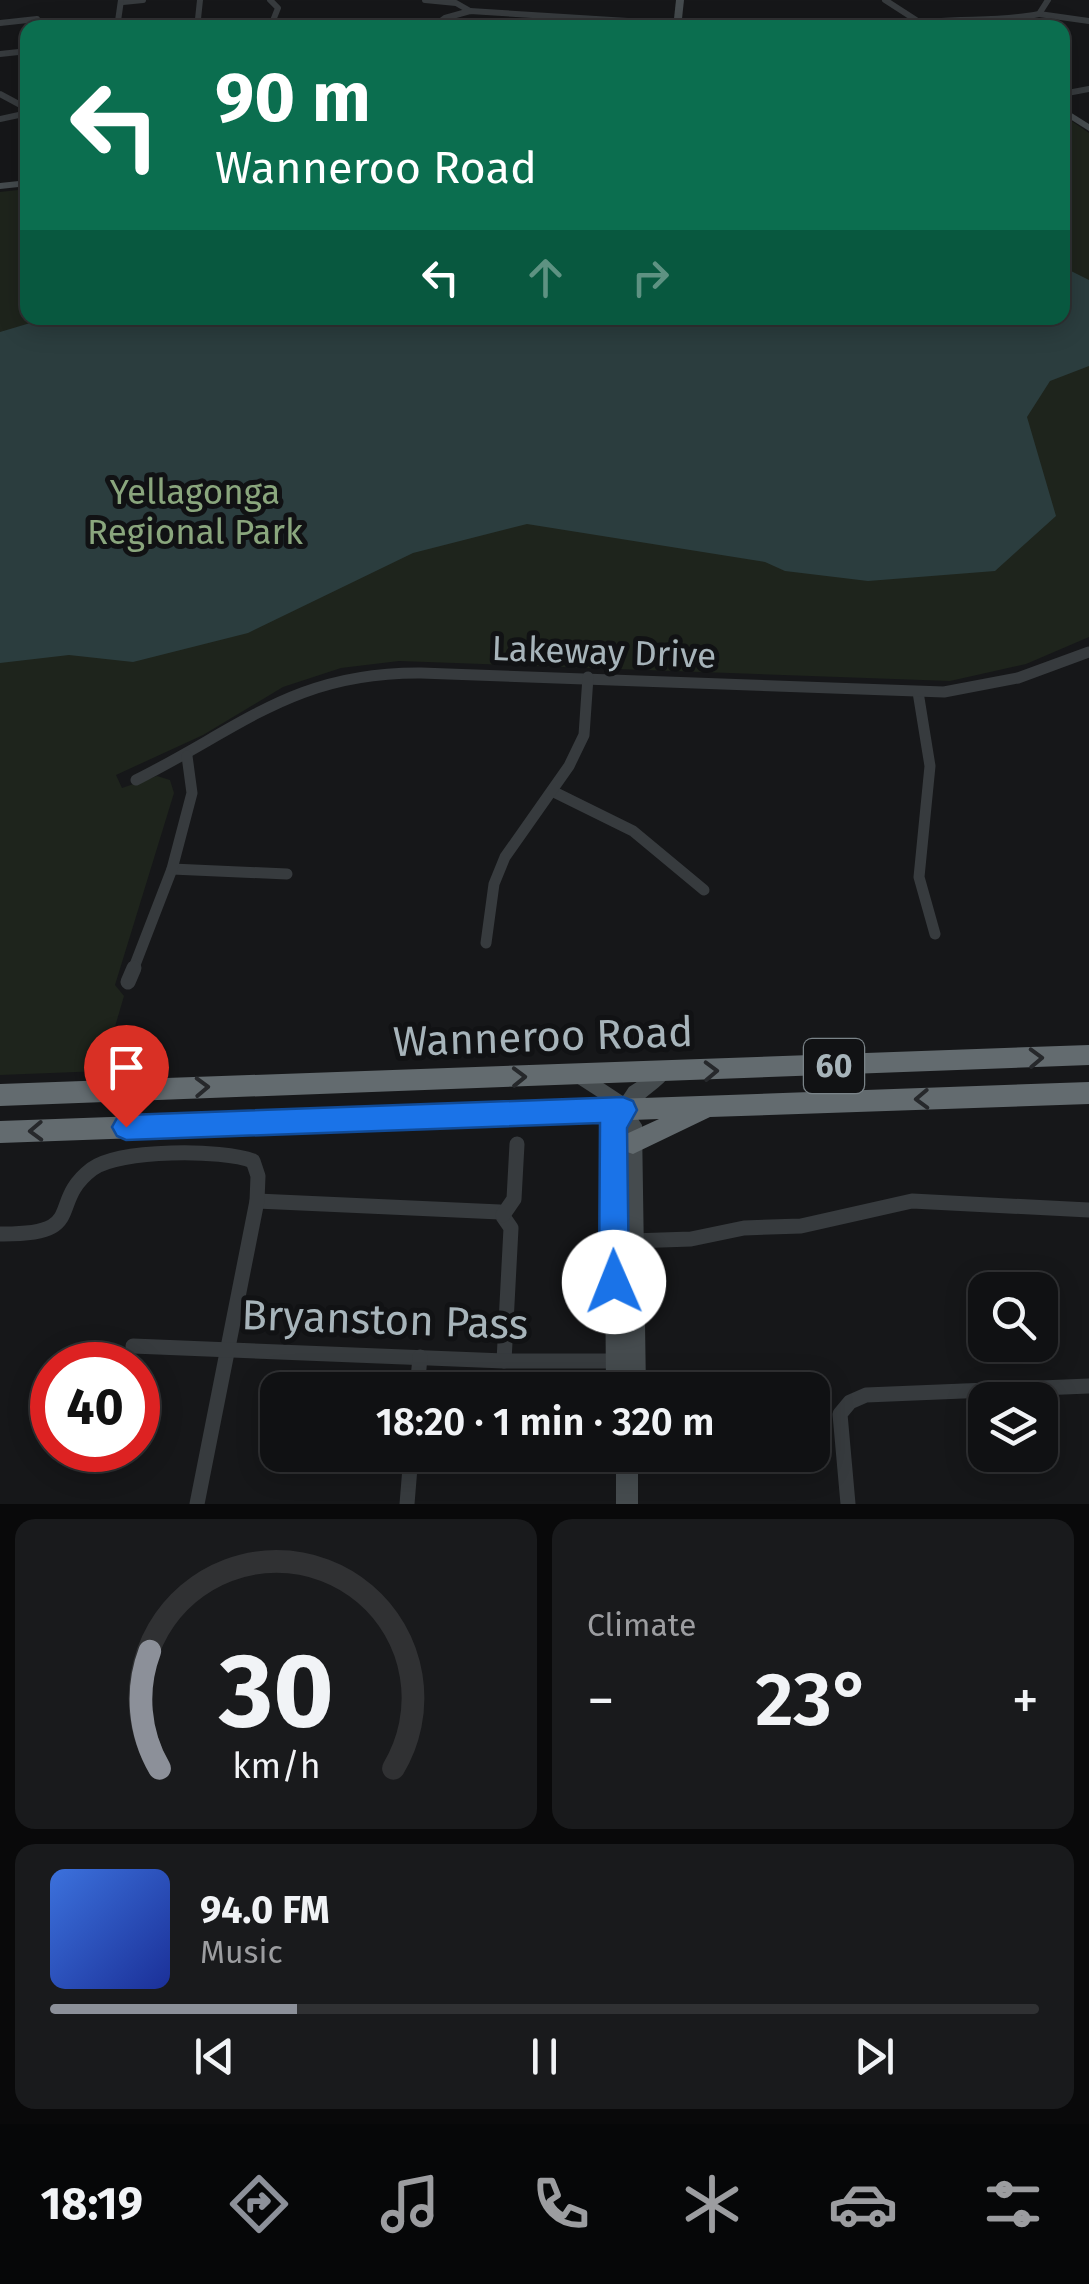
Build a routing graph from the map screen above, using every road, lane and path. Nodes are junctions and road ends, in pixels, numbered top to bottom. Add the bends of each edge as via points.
1 (143, 0) edge
2 (200, 0) edge
3 (425, 0) edge
4 (884, 0) edge
5 (1048, 0) edge
6 (122, 1) edge
7 (470, 12) junction
8 (1038, 14) junction
9 (37, 19) dead end
10 (198, 19) dead end
11 (28, 20) edge
12 (442, 20) edge
13 (554, 20) edge
14 (916, 20) joint
15 (1089, 21) edge
16 (1089, 652) edge
17 (588, 678) junction
18 (918, 692) junction
19 (187, 756) junction
20 (136, 780) dead end
21 (552, 791) junction
22 (172, 870) junction
23 (287, 874) dead end
24 (704, 890) dead end
25 (935, 934) dead end
26 (486, 943) dead end
27 (128, 982) dead end
28 (1089, 1055) edge
29 (663, 1073) junction
30 (578, 1076) junction
31 (1089, 1093) edge
32 (0, 1096) edge
33 (712, 1106) junction
34 (623, 1110) junction
35 (0, 1132) edge
36 (517, 1144) dead end
37 (632, 1144) junction
38 (257, 1202) junction
39 (1089, 1210) edge
40 (504, 1215) junction
41 (0, 1234) edge
42 (623, 1242) junction
43 (160, 1347) edge
44 (226, 1348) junction
45 (420, 1358) junction
46 (624, 1360) junction
47 (504, 1361) junction
48 (419, 1372) edge
49 (621, 1372) edge
50 (628, 1372) edge
51 (1089, 1386) edge
52 (409, 1472) edge
53 (627, 1472) edge
54 (198, 1504) edge
55 (406, 1504) edge
56 (627, 1504) edge
57 (848, 1504) edge

1 - 6 street
2 - 10 street
3 - 7 street via 456,3
4 - 14 street
5 - 8 street
7 - 12 street
7 - 13 street
8 - 14 street
8 - 15 street
9 - 11 street
16 - 18 street, Lakeway Drive via 994,688
17 - 18 street, Lakeway Drive
17 - 19 street, Lakeway Drive via 342,678 284,696
17 - 21 street via 584,735
18 - 25 street via 930,789 915,870
19 - 20 street, Lakeway Drive
19 - 22 street via 192,793
21 - 24 street via 630,826
21 - 26 street via 505,857
22 - 23 street
22 - 27 street
29 -> 28 highway, Wanneroo Road / 60
29 - 30 highway, Wanneroo Road / 60
29 - 34 street
32 -> 30 highway, Wanneroo Road / 60
30 - 34 street
31 -> 33 highway, Wanneroo Road / 60
33 - 34 highway, Wanneroo Road / 60
33 - 37 highway
34 -> 35 highway, Wanneroo Road / 60
34 - 37 street
34 - 42 street via 613,1126
36 - 40 street via 514,1199
37 - 42 street
38 - 40 street
38 - 41 street via 253,1161 238,1155 116,1159 93,1167 55,1227
38 - 44 street
39 - 42 street via 912,1201 802,1226
40 - 47 street via 511,1242
42 - 46 street
43 - 44 street, Bryanston Pass
44 - 45 street, Bryanston Pass
44 - 54 street
45 - 47 street, Bryanston Pass
45 - 48 street
46 - 47 street, Bryanston Pass
46 - 49 street
46 - 50 street
51 - 57 street via 866,1394 840,1414
52 - 55 street
53 - 56 street

